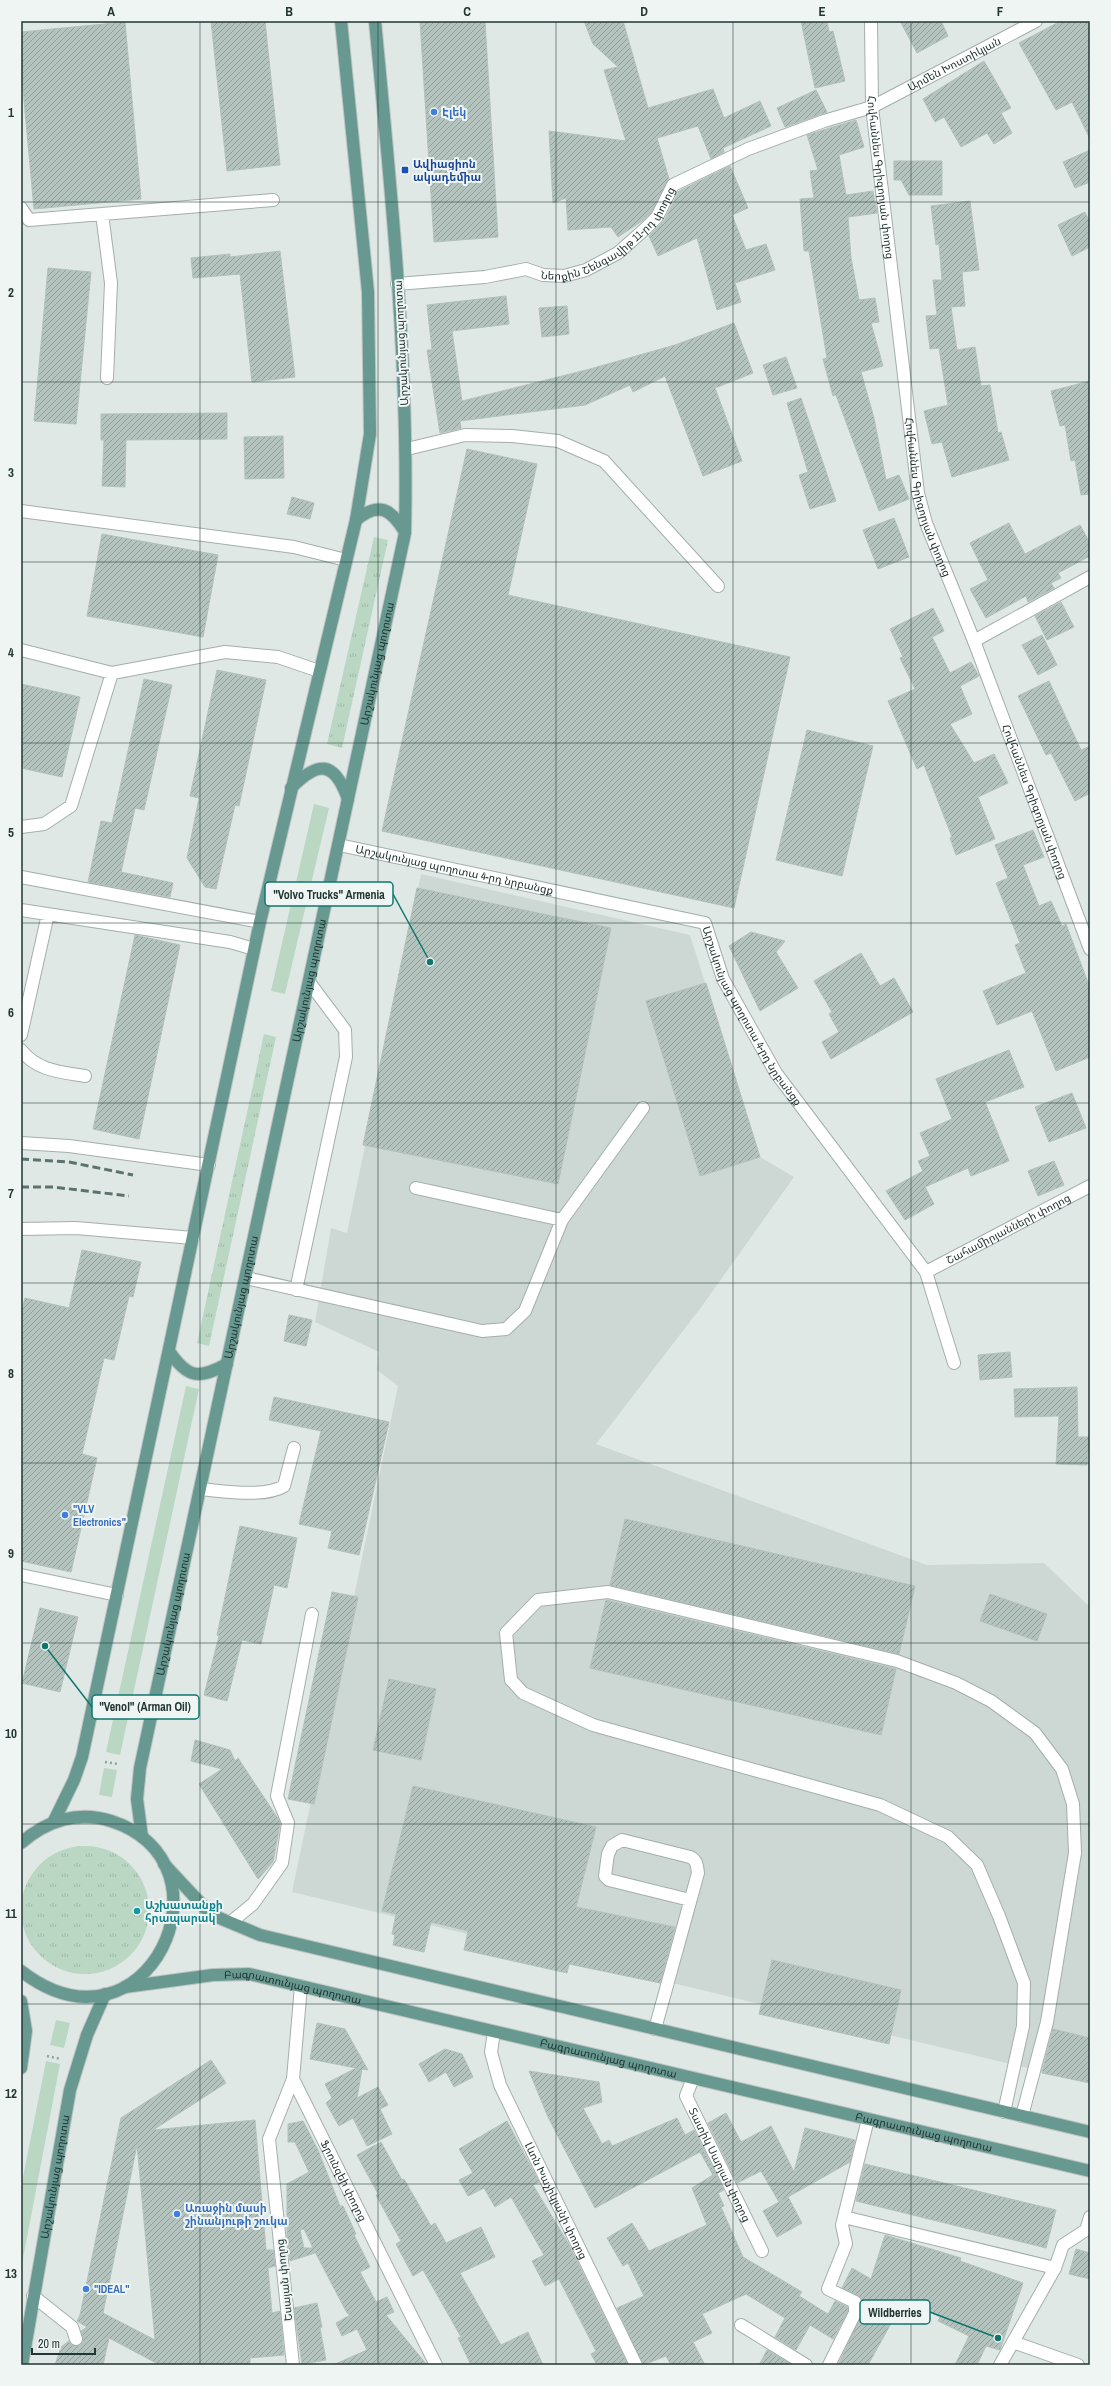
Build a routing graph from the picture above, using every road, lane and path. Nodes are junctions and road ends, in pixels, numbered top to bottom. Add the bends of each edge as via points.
1 (341, 21) edge
2 (375, 21) edge
3 (871, 21) edge
4 (1036, 21) edge
5 (872, 107) junction
6 (273, 200) dead end
7 (21, 208) edge
8 (102, 214) junction
9 (397, 284) junction
10 (107, 378) dead end
11 (407, 449) junction
12 (21, 511) edge
13 (356, 520) junction
14 (405, 533) junction
15 (346, 560) junction
16 (1090, 577) edge
17 (718, 586) dead end
18 (974, 640) junction
19 (21, 650) edge
20 (319, 671) junction
21 (112, 673) junction
22 (290, 788) junction
23 (348, 800) junction
24 (21, 827) edge
25 (339, 845) junction
26 (21, 877) edge
27 (21, 910) edge
28 (48, 914) junction
29 (260, 922) junction
30 (254, 949) junction
31 (1090, 949) edge
32 (309, 982) junction
33 (21, 1035) edge
34 (21, 1050) edge
35 (85, 1076) dead end
36 (643, 1108) dead end
37 (21, 1143) edge
38 (210, 1164) junction
39 (1090, 1186) edge
40 (416, 1188) dead end
41 (562, 1220) junction
42 (21, 1229) edge
43 (193, 1238) junction
44 (926, 1272) junction
45 (246, 1278) junction
46 (296, 1290) junction
47 (169, 1351) junction
48 (954, 1363) dead end
49 (227, 1364) junction
50 (294, 1448) dead end
51 (200, 1490) junction
52 (21, 1575) edge
53 (117, 1595) junction
54 (312, 1614) dead end
55 (105, 1762) dead end
56 (118, 1764) dead end
57 (54, 1822) junction
58 (142, 1838) junction
59 (21, 1843) edge
60 (164, 1864) junction
61 (690, 1900) junction
62 (231, 1922) junction
63 (21, 1971) edge
64 (125, 1986) junction
65 (300, 1986) junction
66 (105, 1994) junction
67 (21, 2001) edge
68 (655, 2029) junction
69 (494, 2032) junction
70 (47, 2056) dead end
71 (61, 2059) dead end
72 (21, 2068) edge
73 (693, 2078) junction
74 (293, 2079) junction
75 (1004, 2112) junction
76 (1022, 2116) junction
77 (868, 2119) junction
78 (1090, 2132) edge
79 (1090, 2171) edge
80 (844, 2217) junction
81 (1090, 2217) edge
82 (762, 2251) dead end
83 (1056, 2268) junction
84 (33, 2296) junction
85 (742, 2325) dead end
86 (76, 2339) dead end
87 (1013, 2342) junction
88 (22, 2365) edge
89 (293, 2365) edge
90 (436, 2365) edge
91 (636, 2365) edge
92 (806, 2365) edge
93 (829, 2365) edge
94 (1000, 2365) edge
95 (1078, 2365) edge

1 - 13 main road via 368,292 370,434
2 - 9 main road, Արշակունյաց պողոտա via 395,231
3 - 5 street, Հովհաննես Գրիգորյան փողոց
4 - 5 street, Արմեն Խոստիկյան
5 - 9 street, Ներքին Շենգավիթ 11-րդ փողոց via 824,121 748,149 673,185 657,217 618,253 586,270 564,276 543,275 526,269 485,277
5 - 18 street, Հովհաննես Գրիգորյան փողոց via 918,493 926,522
6 - 8 street
7 - 8 street via 29,220
8 - 10 street via 111,283
9 - 11 main road, Արշակունյաց պողոտա
11 - 14 main road, Արշակունյաց պողոտա
11 - 17 street via 465,435 512,436 558,441 604,461
12 - 15 street via 294,547
13 - 14 main road via 368,510 377,508 387,511 397,519
13 - 15 main road
14 - 23 main road, Արշակունյաց պողոտա
15 - 20 main road
16 - 18 street
18 - 31 street, Հովհաննես Գրիգորյան փողոց
19 - 21 street
20 - 21 street via 278,657 225,652
20 - 22 main road
21 - 24 street via 71,806 44,824
22 - 23 main road via 314,769 325,769 336,774 342,781
22 - 29 main road
23 - 25 main road, Արշակունյաց պողոտա
25 - 32 main road, Արշակունյաց պողոտա
25 - 44 street, Արշակունյաց պողոտա 4-րդ նրբանցք via 705,923 723,979 776,1073
26 - 29 street
27 - 28 street
28 - 30 street via 230,942
28 - 33 street
29 - 30 main road
30 - 38 main road
32 - 45 main road, Արշակունյաց պողոտա
32 - 46 street via 345,1030 346,1057
34 - 35 street via 29,1060 50,1070
36 - 41 street
37 - 38 street via 69,1146
38 - 43 main road
39 - 44 street, Շահամիրյանների փողոց
40 - 41 street
41 - 46 street via 525,1311 506,1329 482,1331
42 - 43 street via 76,1228
43 - 47 main road
44 - 48 street
45 - 46 street
45 - 49 main road, Արշակունյաց պողոտա
47 - 49 main road via 180,1367 194,1374 212,1372
47 - 53 main road
49 - 51 main road, Արշակունյաց պողոտա
50 - 51 street via 284,1486 275,1491
51 - 58 main road, Արշակունյաց պողոտա via 140,1768 137,1799
52 - 53 street
53 - 57 main road via 82,1757
54 - 62 street via 277,1796 288,1823 282,1864 253,1904
55 - 56 path
57 - 58 main road via 77,1817 100,1818 123,1825
57 - 59 main road via 34,1832
58 - 60 main road
60 - 62 main road via 200,1904 218,1917
60 - 64 main road via 173,1890 173,1919 165,1946 148,1970
61 - 61 street via 698,1873 694,1859 622,1840 612,1846 604,1870 609,1880
61 - 68 street
62 - 68 main road via 260,1935
63 - 66 main road via 38,1984 59,1993 82,1996
64 - 65 main road, Բագրատունյաց պողոտա via 213,1975 249,1974
64 - 66 main road
65 - 69 main road, Բագրատունյաց պողոտա
65 - 74 street
66 - 84 main road, Արշակունյաց պողոտա via 87,2035 70,2090
67 - 72 main road via 26,2031
68 - 75 main road
69 - 73 main road, Բագրատունյաց պողոտա
69 - 91 street, Լևոն Խաչիկյանի փողոց via 491,2052 500,2085
70 - 71 path
73 - 77 main road, Բագրատունյաց պողոտա
73 - 82 street, Տատիկ Սարյան փողոց via 686,2096
74 - 89 street, Եսայան փողոց via 269,2138
74 - 90 street, Ֆրունզեի փողոց
75 - 76 main road
75 - 76 street via 1023,2026 1024,1983 977,1865 948,1837 880,1805 593,1725 523,1693 511,1680 506,1633 538,1600 608,1592 898,1661 956,1683 991,1701 1035,1732 1062,1769 1073,1804 1075,1853 1047,2022
76 - 78 main road
77 - 79 main road, Բագրատունյաց պողոտա
77 - 80 street
80 - 83 street
80 - 93 street via 842,2225 846,2244 828,2289 855,2302 855,2313
81 - 83 street via 1086,2230 1063,2245
83 - 87 street
84 - 86 street via 72,2327
84 - 88 main road, Արշակունյաց պողոտա
85 - 92 street
87 - 94 street
87 - 95 street

